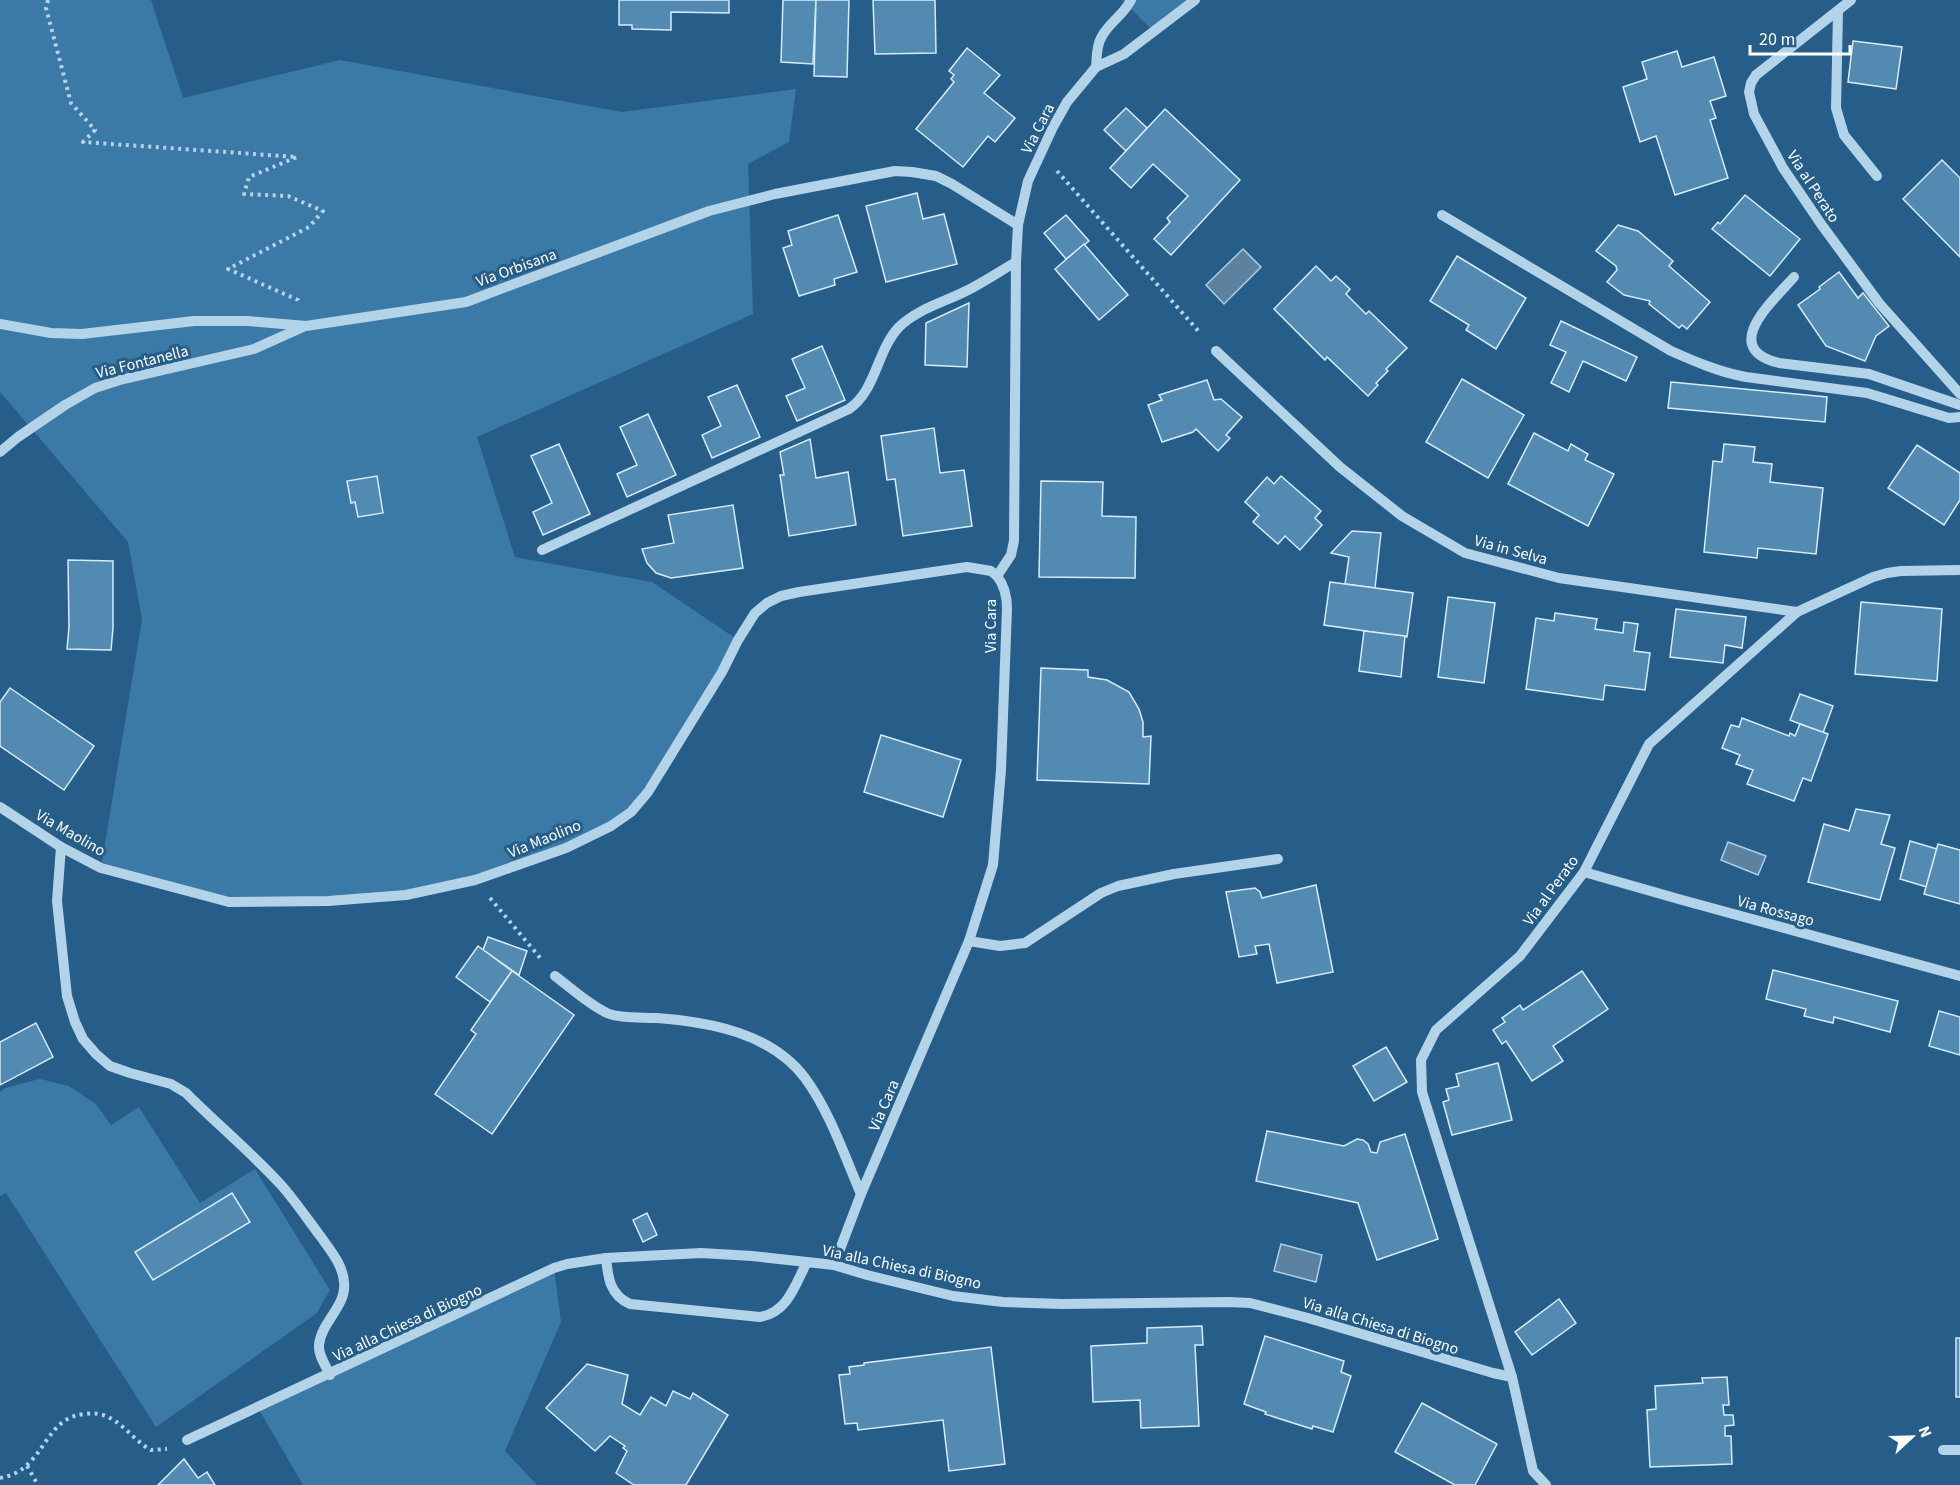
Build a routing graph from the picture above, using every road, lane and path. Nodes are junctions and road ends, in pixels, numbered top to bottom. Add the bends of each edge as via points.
1 (48, 0) edge
2 (1131, 0) edge
3 (1195, 0) edge
4 (1851, 0) edge
5 (1838, 11) junction
6 (1096, 68) junction
7 (1041, 153) junction
8 (1877, 176) dead end
9 (1442, 214) dead end
10 (1018, 225) junction
11 (1016, 262) junction
12 (1794, 277) dead end
13 (0, 324) edge
14 (306, 326) junction
15 (1216, 351) joint
16 (1960, 394) edge
17 (1960, 405) edge
18 (1960, 417) edge
19 (0, 452) edge
20 (542, 550) dead end
21 (1960, 570) edge
22 (998, 576) junction
23 (1797, 612) junction
24 (0, 807) edge
25 (61, 847) junction
26 (1278, 859) dead end
27 (1584, 872) junction
28 (475, 880) junction
29 (969, 941) junction
30 (555, 975) joint
31 (1960, 976) edge
32 (861, 1194) junction
33 (606, 1258) junction
34 (807, 1262) junction
35 (834, 1265) junction
36 (330, 1375) junction
37 (1512, 1377) junction
38 (188, 1440) joint
39 (1943, 1450) dead end
40 (1960, 1450) edge
41 (27, 1466) junction
42 (0, 1478) edge
43 (38, 1485) edge
44 (1546, 1485) edge

1 - 14 path via 46,8 71,103 95,130 83,142 297,157 249,177 244,194 288,196 323,211 309,226 228,269 298,300
2 - 6 street via 1101,38
3 - 6 street, Via Cara via 1124,54
4 - 5 street, Via al Perato
5 - 8 street via 1836,108 1844,135
5 - 16 street, Via al Perato via 1756,75 1749,92 1754,114 1783,168 1847,260 1879,303
6 - 7 street, Via Cara via 1067,102
7 - 10 street, Via Cara via 1028,181
7 - 15 path
9 - 18 street via 1662,346 1705,366 1727,374 1867,393 1949,418
10 - 11 street, Via Cara
10 - 14 street, Via Orbisana via 936,176 895,171 709,211 466,302
11 - 20 street via 969,290 912,316 898,328 863,394 849,409
11 - 22 street, Via Cara via 1014,541 1011,555
12 - 17 street via 1757,321 1751,341 1758,355 1779,363 1869,374
13 - 14 street, Via Orbisana via 82,334 194,321
14 - 19 street, Via Fontanella via 254,349 95,388
15 - 23 street, Via in Selva via 1340,467 1401,516 1465,553 1559,578
21 - 23 street, Via al Perato via 1887,573
22 - 28 street, Via Maolino via 967,567 799,592 767,603 755,613 698,712 631,812 566,848
22 - 29 street, Via Cara via 1007,596 998,825 993,865
23 - 27 street, Via al Perato via 1649,744
24 - 25 street, Via Maolino
25 - 28 street, Via Maolino via 101,868 229,902 406,895
25 - 36 street, Via alla Chiesa di Biogno via 57,901 65,976 83,1040 110,1066 171,1084 186,1093 282,1186 304,1214 335,1257 344,1279 342,1299 319,1345
26 - 29 street via 1118,886 1025,943 1000,946
27 - 31 street, Via Rossago
27 - 37 street, Via al Perato via 1520,956 1436,1030 1421,1060 1422,1092
28 - 30 path
29 - 32 street, Via Cara
30 - 32 street via 609,1014 716,1026 766,1044 790,1061 822,1105
32 - 35 street, Via Cara
33 - 34 street, Via alla Chiesa di Biogno via 701,1253
33 - 34 street via 611,1287 630,1304 760,1317 780,1308
33 - 36 street, Via alla Chiesa di Biogno via 554,1268
34 - 35 street, Via alla Chiesa di Biogno
35 - 37 street, Via alla Chiesa di Biogno via 942,1293 1003,1302 1250,1304
36 - 38 street, Via alla Chiesa di Biogno
37 - 44 street via 1533,1471
38 - 41 path via 163,1450 151,1450 114,1420 81,1414 60,1423
39 - 40 street
41 - 42 path
41 - 43 path

